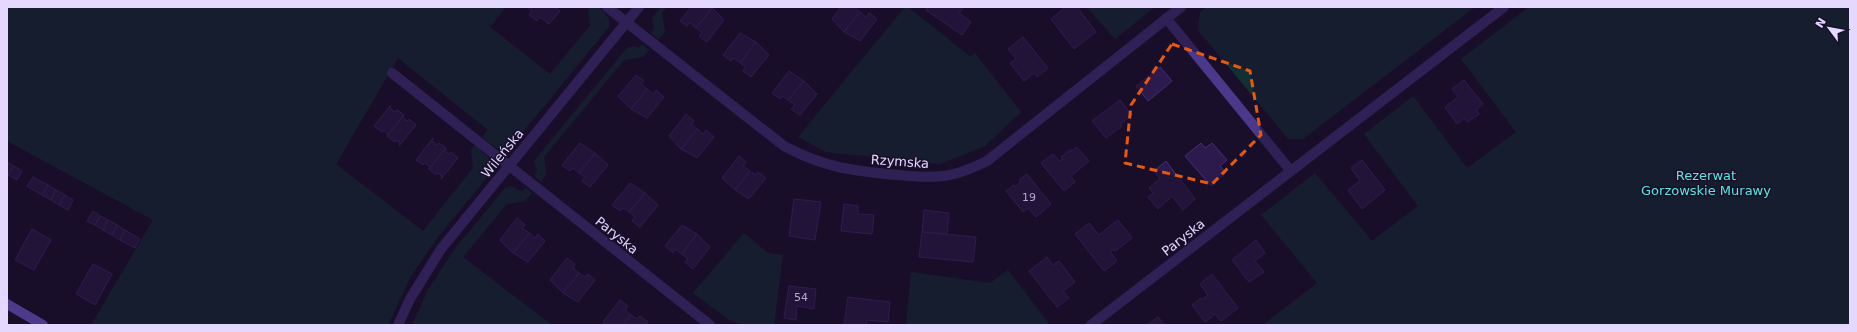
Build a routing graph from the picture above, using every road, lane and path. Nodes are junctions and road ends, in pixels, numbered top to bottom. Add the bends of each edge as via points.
1 (607, 7) edge
2 (639, 7) edge
3 (1182, 7) edge
4 (1504, 7) edge
5 (1166, 18) junction
6 (626, 23) junction
7 (392, 73) dead end
8 (509, 165) junction
9 (1290, 170) junction
10 (7, 304) edge
11 (43, 325) edge
12 (398, 325) edge
13 (710, 325) edge
14 (1091, 325) edge

1 - 6 street, Rzymska
2 - 6 street, Wileńska
3 - 5 street, Rzymska
4 - 9 street, Paryska
5 - 6 street, Rzymska via 987,161 949,175 927,177 837,168 802,156 776,141
5 - 9 street
6 - 8 street, Wileńska
7 - 8 street, Paryska
8 - 12 street, Wileńska via 441,249 417,286
8 - 13 street, Paryska
9 - 14 street, Paryska
10 - 11 street

